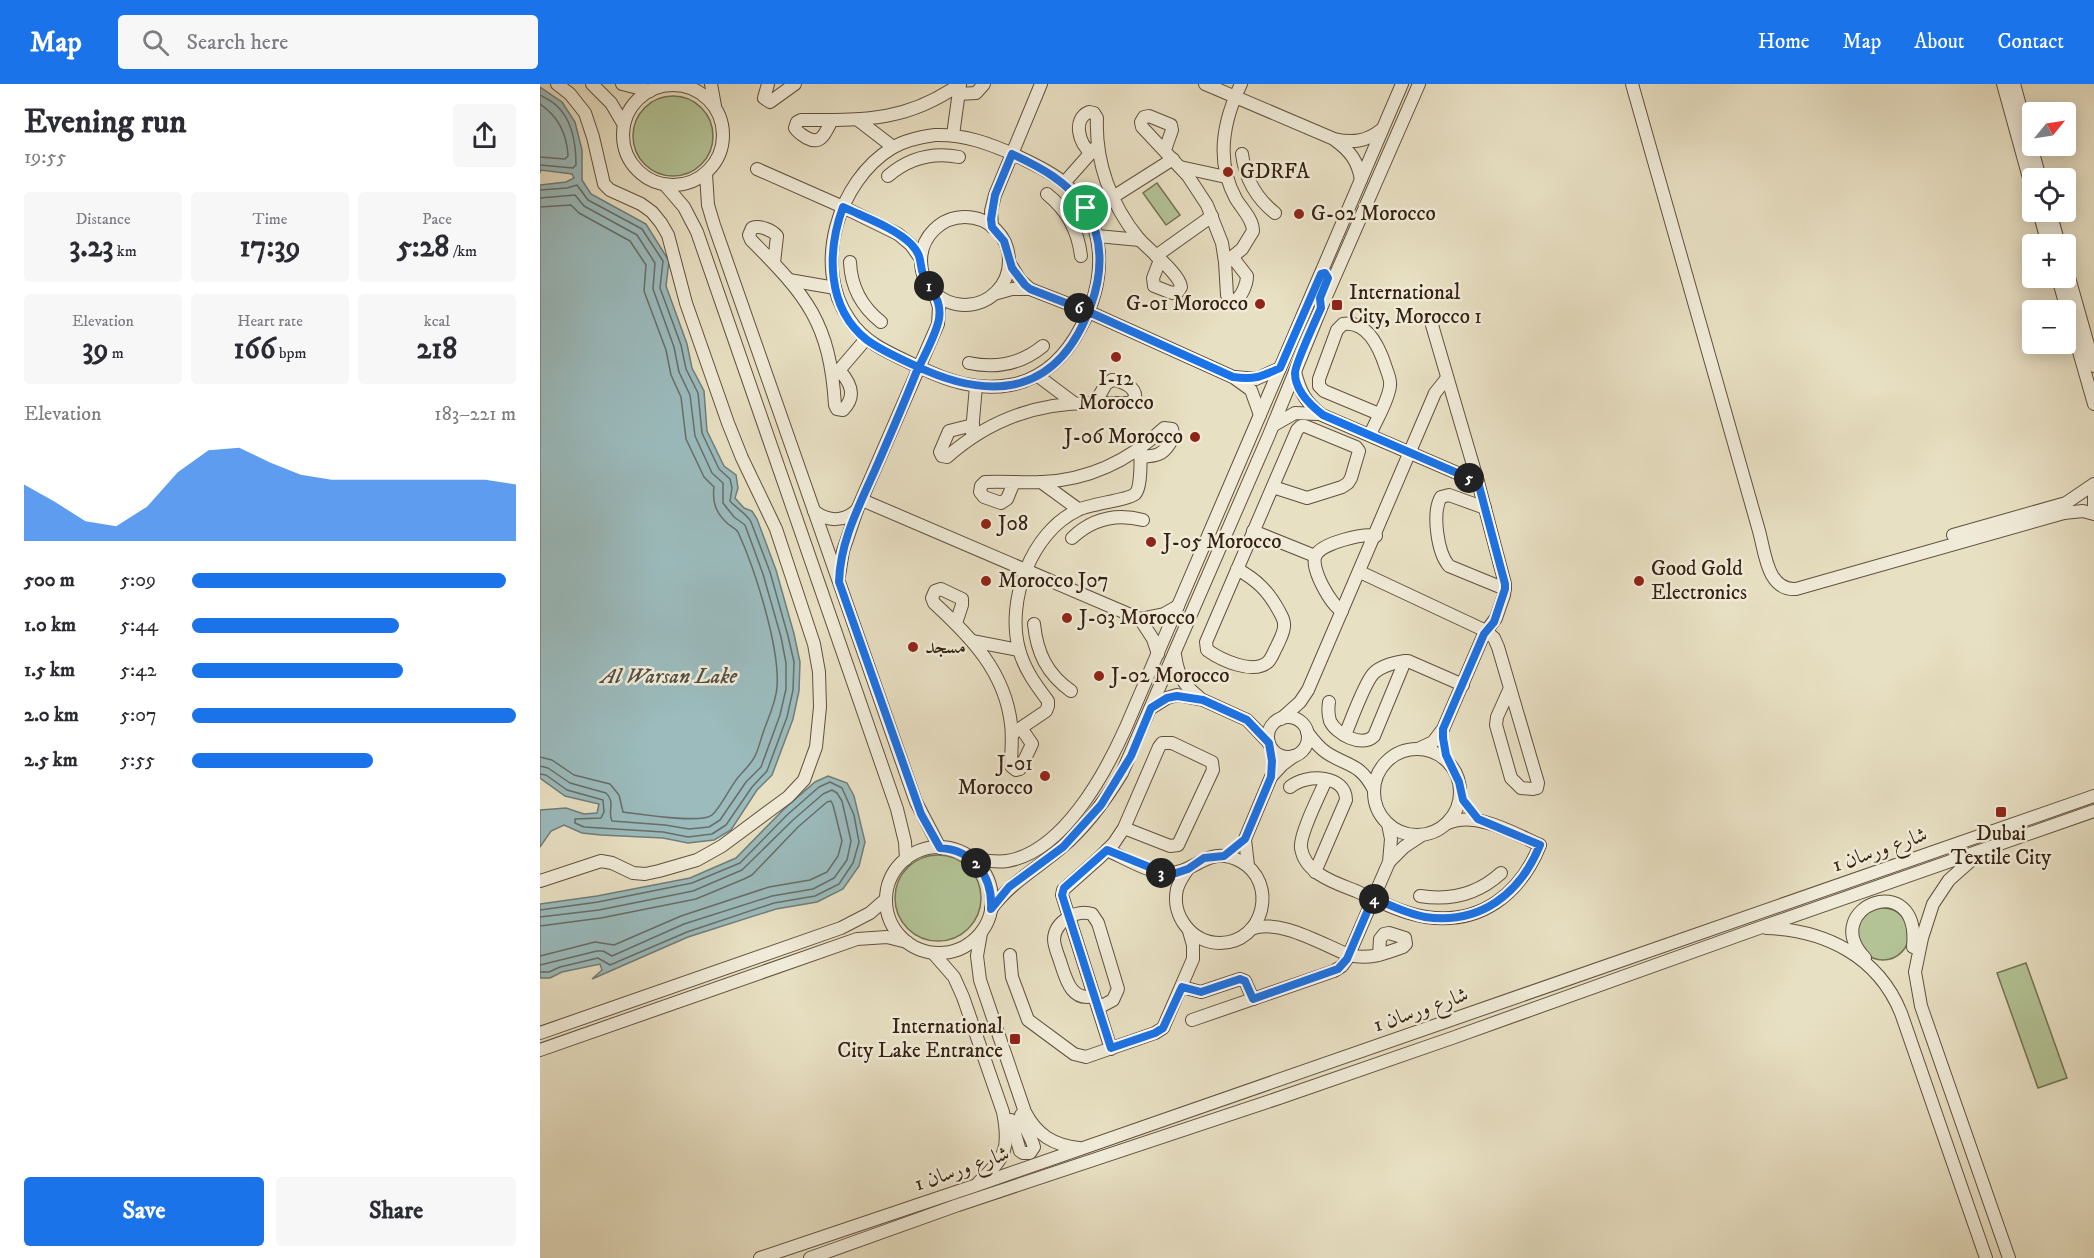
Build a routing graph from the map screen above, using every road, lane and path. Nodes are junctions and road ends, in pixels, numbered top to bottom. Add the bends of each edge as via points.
1 (557, 84) edge
2 (592, 84) edge
3 (622, 84) edge
4 (711, 84) edge
5 (768, 84) edge
6 (795, 84) edge
7 (984, 84) edge
8 (1041, 84) edge
9 (1205, 84) edge
10 (1241, 84) edge
11 (1402, 84) edge
12 (1419, 84) edge
13 (1632, 84) edge
14 (2003, 84) edge
15 (2014, 84) edge
16 (669, 85) edge
17 (959, 88) edge
18 (650, 91) junction
19 (1235, 97) junction
20 (716, 110) junction
21 (832, 120) dead end
22 (858, 120) junction
23 (624, 124) junction
24 (1382, 129) junction
25 (953, 135) junction
26 (916, 138) junction
27 (1334, 140) junction
28 (893, 147) junction
29 (1012, 154) junction
30 (1242, 154) dead end
31 (922, 157) junction
32 (960, 157) dead end
33 (1173, 159) junction
34 (2026, 168) edge
35 (2037, 168) edge
36 (757, 169) dead end
37 (706, 174) junction
38 (888, 176) dead end
39 (1226, 177) junction
40 (1361, 180) junction
41 (1064, 183) junction
42 (666, 186) junction
43 (1253, 189) junction
44 (1047, 194) dead end
45 (995, 195) junction
46 (1113, 197) junction
47 (1236, 198) junction
48 (843, 207) junction
49 (1086, 208) junction
50 (1275, 213) dead end
51 (1212, 216) junction
52 (969, 217) junction
53 (1071, 220) junction
54 (992, 227) junction
55 (930, 233) junction
56 (898, 234) junction
57 (1098, 236) junction
58 (1140, 240) junction
59 (1081, 256) dead end
60 (921, 259) junction
61 (850, 262) dead end
62 (1009, 262) junction
63 (774, 263) dead end
64 (1321, 274) junction
65 (789, 280) junction
66 (835, 288) junction
67 (2061, 288) edge
68 (2072, 288) edge
69 (1030, 289) junction
70 (934, 292) junction
71 (994, 294) junction
72 (860, 299) junction
73 (963, 304) junction
74 (1321, 308) junction
75 (844, 312) junction
76 (1089, 312) junction
77 (881, 322) dead end
78 (938, 324) junction
79 (1432, 325) dead end
80 (866, 339) junction
81 (1043, 346) dead end
82 (969, 363) dead end
83 (1007, 365) junction
84 (2094, 366) edge
85 (919, 367) junction
86 (1280, 368) junction
87 (1295, 372) junction
88 (1038, 376) junction
89 (1233, 377) junction
90 (1447, 378) junction
91 (1012, 384) junction
92 (976, 386) junction
93 (1074, 403) junction
94 (1095, 403) dead end
95 (2094, 404) edge
96 (1379, 414) junction
97 (1260, 415) junction
98 (1323, 415) junction
99 (1273, 426) junction
100 (1370, 435) junction
101 (1410, 452) junction
102 (1014, 482) dead end
103 (1041, 482) junction
104 (1478, 482) junction
105 (2094, 485) edge
106 (1273, 487) junction
107 (1100, 502) junction
108 (860, 505) junction
109 (2094, 506) edge
110 (1485, 507) junction
111 (1078, 510) junction
112 (814, 511) junction
113 (2094, 514) edge
114 (1105, 519) junction
115 (1143, 520) dead end
116 (1253, 531) junction
117 (1953, 535) dead end
118 (1376, 536) junction
119 (1072, 538) dead end
120 (1315, 556) junction
121 (1237, 568) junction
122 (1027, 570) junction
123 (1360, 572) junction
124 (839, 582) junction
125 (1505, 589) junction
126 (1178, 606) junction
127 (1342, 611) junction
128 (1140, 619) junction
129 (956, 622) dead end
130 (1034, 624) dead end
131 (1486, 631) junction
132 (972, 641) junction
133 (1019, 650) junction
134 (1158, 654) junction
135 (1175, 654) junction
136 (1405, 661) junction
137 (1044, 663) junction
138 (1028, 672) junction
139 (1462, 685) junction
140 (1510, 688) junction
141 (1071, 691) dead end
142 (1305, 696) junction
143 (1203, 700) junction
144 (1329, 702) dead end
145 (1151, 708) junction
146 (1280, 719) junction
147 (1247, 720) junction
148 (1306, 729) junction
149 (1443, 729) junction
150 (1345, 735) junction
151 (1270, 744) junction
152 (1418, 749) junction
153 (1328, 753) junction
154 (1297, 754) junction
155 (1386, 762) junction
156 (1450, 764) junction
157 (1354, 766) junction
158 (1271, 777) junction
159 (1326, 780) junction
160 (1290, 787) dead end
161 (1374, 790) junction
162 (1460, 792) junction
163 (2094, 796) edge
164 (2094, 811) edge
165 (1478, 819) junction
166 (1448, 823) junction
167 (1388, 824) junction
168 (1124, 828) junction
169 (1422, 835) junction
170 (1245, 839) junction
171 (940, 848) junction
172 (1989, 848) junction
173 (1107, 850) junction
174 (1224, 856) junction
175 (970, 858) junction
176 (906, 859) junction
177 (1389, 862) junction
178 (1248, 867) junction
179 (1188, 869) junction
180 (1159, 872) junction
181 (1315, 872) junction
182 (1501, 873) dead end
183 (540, 881) edge
184 (1420, 896) dead end
185 (1461, 896) junction
186 (886, 898) junction
187 (1373, 898) junction
188 (1176, 902) junction
189 (1263, 902) junction
190 (991, 909) junction
191 (1467, 915) junction
192 (1070, 917) junction
193 (1280, 926) junction
194 (1759, 927) junction
195 (1251, 929) junction
196 (1190, 931) junction
197 (981, 932) junction
198 (907, 942) junction
199 (1219, 943) junction
200 (933, 953) junction
201 (1010, 955) dead end
202 (1349, 955) junction
203 (1379, 955) dead end
204 (1193, 959) junction
205 (1915, 972) junction
206 (1887, 984) junction
207 (1182, 987) junction
208 (1253, 999) junction
209 (1096, 1002) junction
210 (1192, 1020) dead end
211 (540, 1033) edge
212 (1111, 1048) junction
213 (540, 1050) edge
214 (994, 1087) junction
215 (1020, 1098) junction
216 (1081, 1149) junction
217 (974, 1186) junction
218 (760, 1258) edge
219 (810, 1258) edge
220 (1986, 1258) edge
221 (2009, 1258) edge

1 - 183 street via 585,113 604,184 652,212 668,236 686,303 728,423 776,529 814,644 820,707 816,747 804,780 788,797 722,846 697,860 645,874 601,861
2 - 23 street
3 - 18 street
4 - 20 street
5 - 6 street via 764,95 770,102
7 - 17 street via 976,93
8 - 29 street
9 - 19 street
10 - 19 street
11 - 24 street
12 - 74 street
13 - 113 street via 1768,564 1778,584 1796,589 2064,513
14 - 34 street
15 - 35 street
16 - 18 street
16 - 20 street via 696,90
17 - 22 street via 910,111
17 - 25 street
18 - 23 street via 633,105
19 - 27 street
19 - 39 street via 1224,130
20 - 37 street via 723,127 723,146
21 - 22 street
22 - 28 street
23 - 42 street via 624,145 632,164 647,178
24 - 27 street via 1360,141
24 - 40 street
25 - 26 street
25 - 29 street
26 - 28 street
26 - 31 street
27 - 40 street via 1353,156
28 - 48 street via 865,172
29 - 41 street
29 - 45 street
30 - 43 street
31 - 32 street
31 - 38 street
33 - 39 street
33 - 46 street
33 - 51 street via 1195,185
36 - 48 street
37 - 42 street via 687,184
37 - 112 street via 711,215
39 - 47 street
40 - 64 street
41 - 46 street via 1094,149
41 - 49 street
42 - 176 street via 684,207 697,232 897,809
43 - 47 street
43 - 50 street
44 - 53 street
45 - 52 street
45 - 54 street
46 - 58 street
47 - 51 street via 1254,231 1229,260
48 - 56 street
48 - 66 street via 832,247
49 - 53 street
49 - 57 street
51 - 58 street via 1158,258
52 - 54 street
52 - 55 street via 944,222
53 - 59 street
54 - 62 street via 1004,241
55 - 56 street
55 - 60 street
56 - 60 street
57 - 58 street
57 - 76 street via 1099,272
60 - 70 street via 924,277
61 - 72 street
62 - 69 street
62 - 71 street via 1006,276
63 - 65 street
64 - 74 street via 1328,278 1320,298
64 - 86 street
65 - 66 street
65 - 80 street via 818,324 836,374
66 - 75 street
67 - 95 street
68 - 84 street
69 - 71 street
69 - 76 street
70 - 73 street
70 - 78 street
71 - 73 street via 979,302
72 - 75 street
72 - 77 street
73 - 78 street
74 - 87 street
75 - 80 street
76 - 88 street via 1070,346
76 - 89 street
78 - 85 street
79 - 90 street
80 - 85 street
81 - 83 street
82 - 83 street
83 - 91 street
85 - 92 street
85 - 108 street
86 - 89 street via 1256,379
86 - 97 street
87 - 98 street via 1304,397
87 - 99 street
88 - 91 street
88 - 93 street
89 - 97 street via 1251,390
90 - 101 street via 1435,393
90 - 104 street
91 - 92 street
92 - 93 street via 973,430 1025,411
93 - 94 street
96 - 96 street via 1390,384 1382,354 1369,334 1353,324 1343,324 1337,330 1320,386
96 - 100 street
97 - 126 street
98 - 99 street via 1295,413
98 - 100 street
99 - 135 street
100 - 101 street
101 - 104 street
101 - 118 street
102 - 103 street
103 - 107 street via 1100,470 1140,453 1136,494
103 - 111 street
104 - 110 street
105 - 109 street
105 - 117 street via 2066,503
106 - 106 street via 1299,427 1305,426 1359,451 1351,478 1342,487 1307,498
106 - 116 street
107 - 111 street
107 - 114 street
108 - 112 street via 848,517 836,519
108 - 122 street
108 - 124 street via 843,551
110 - 125 street
110 - 125 street via 1449,495 1442,497 1436,510 1440,545 1449,566
111 - 122 street via 1047,534
112 - 124 street
114 - 115 street
114 - 119 street
116 - 120 street
116 - 121 street
118 - 120 street via 1352,537 1320,550
118 - 123 street
120 - 127 street via 1327,596
121 - 121 street via 1266,589 1284,621 1272,657 1257,668 1224,659 1209,652 1206,645
122 - 128 street
122 - 133 street via 1015,617
123 - 127 street
123 - 131 street
124 - 171 street via 916,802
125 - 131 street via 1494,622
126 - 128 street via 1164,614
126 - 134 street
127 - 142 street
128 - 134 street
129 - 132 street
130 - 137 street
131 - 139 street
131 - 140 street via 1496,642
132 - 133 street
132 - 138 street via 992,666 1016,731 1048,706
133 - 138 street
134 - 175 street via 1108,765 1066,824 1041,846 1016,859 997,862
135 - 143 street via 1182,682
135 - 145 street
136 - 139 street
136 - 150 street via 1372,675
136 - 150 street via 1372,738 1362,741
137 - 138 street
137 - 141 street
139 - 149 street
140 - 140 street via 1496,725 1511,778 1521,788 1533,789 1538,783
142 - 146 street
142 - 148 street
143 - 145 street via 1177,696
143 - 147 street
144 - 150 street via 1331,721
145 - 190 street via 1131,756 1101,805 1063,847 1009,887
146 - 147 street
146 - 148 street via 1292,718
146 - 151 street via 1271,727
147 - 151 street
148 - 153 street
148 - 154 street via 1307,744
149 - 152 street via 1433,742
149 - 156 street
151 - 154 street via 1280,755
151 - 158 street
152 - 155 street via 1401,752
152 - 156 street via 1435,753
153 - 154 street
153 - 157 street
154 - 158 street
155 - 157 street
155 - 161 street via 1377,775
156 - 162 street
157 - 161 street
158 - 170 street
159 - 160 street via 1303,778
159 - 181 street via 1301,842 1302,853
159 - 181 street via 1343,788 1346,800
161 - 167 street via 1377,809
162 - 165 street
162 - 166 street via 1459,803
163 - 216 street, شارع ورسان 1
164 - 172 street, شارع ورسان 1
165 - 166 street
165 - 191 street via 1540,845 1511,892
166 - 169 street
167 - 169 street via 1404,833
167 - 177 street
168 - 168 street via 1162,743 1172,743 1212,762 1213,770 1178,845 1170,846
168 - 173 street
169 - 177 street
170 - 174 street
170 - 178 street
171 - 175 street
171 - 176 street via 925,849
172 - 194 street, شارع ورسان 1
172 - 205 street via 1958,871 1937,896 1927,919
173 - 180 street
173 - 192 street via 1064,888 1062,895
174 - 178 street
174 - 179 street via 1204,858
175 - 190 street via 986,877
176 - 186 street via 892,877
177 - 187 street
178 - 189 street via 1260,885
179 - 180 street
179 - 188 street via 1181,879
180 - 188 street
181 - 187 street
182 - 185 street via 1482,888
184 - 185 street
185 - 191 street
186 - 198 street via 893,926
186 - 211 street via 870,913 841,928
187 - 191 street via 1426,917
187 - 202 street
188 - 196 street
189 - 193 street
189 - 195 street
190 - 197 street
192 - 209 street
192 - 209 street via 1058,928 1054,943 1072,991
192 - 209 street via 1088,913 1098,922 1118,989 1113,1000
193 - 195 street
193 - 202 street
194 - 206 street via 1795,930 1831,941 1860,959
194 - 219 street, شارع ورسان 1 via 1441,1042
195 - 199 street via 1236,940
196 - 199 street
196 - 204 street
197 - 200 street via 956,950
197 - 215 street via 977,956 980,980
198 - 200 street
198 - 213 street via 877,937 848,942
199 - 204 street
200 - 214 street via 959,987
201 - 212 street via 1014,984 1031,1024 1078,1056
202 - 203 street
202 - 208 street via 1334,971
204 - 207 street
205 - 206 street via 1915,932 1910,915 1887,902 1870,904 1857,916 1852,933 1858,950
205 - 221 street via 1921,1006
206 - 220 street via 1901,1013
207 - 208 street via 1201,992 1240,979 1245,981
207 - 212 street via 1163,1028
208 - 210 street
209 - 212 street
214 - 215 street via 1019,1148 1027,1154 1034,1147 1022,1120
214 - 217 street via 1003,1112 1006,1145 999,1163
215 - 216 street via 1028,1119 1042,1136
216 - 217 street, شارع ورسان 1
217 - 218 street, شارع ورسان 1

